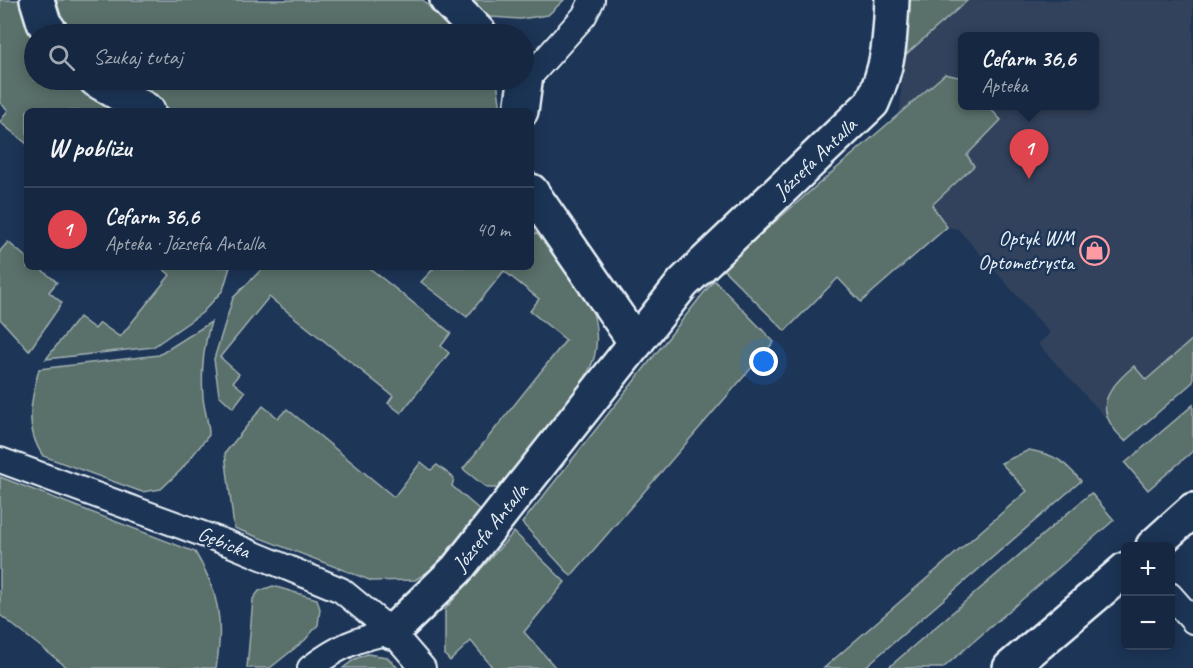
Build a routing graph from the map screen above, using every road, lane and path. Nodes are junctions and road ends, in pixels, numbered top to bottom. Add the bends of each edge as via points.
1 (38, 0) edge
2 (447, 0) edge
3 (592, 0) edge
4 (892, 0) edge
5 (45, 24) edge
6 (470, 24) edge
7 (534, 77) edge
8 (113, 90) edge
9 (143, 108) edge
10 (534, 198) edge
11 (636, 343) junction
12 (0, 460) edge
13 (1193, 510) edge
14 (1157, 542) edge
15 (1121, 572) edge
16 (1171, 596) edge
17 (1193, 621) edge
18 (392, 632) junction
19 (310, 668) edge
20 (423, 668) edge
21 (1010, 668) edge

1 - 5 street
2 - 6 street
3 - 7 lane via 584,16
4 - 11 street, Józsefa Antalla via 886,68 872,104 683,283
8 - 9 street
10 - 11 street
11 - 18 street, Józsefa Antalla via 457,569
12 - 18 lane, Gębicka via 230,544 340,590
13 - 14 street
15 - 21 street
16 - 17 lane
18 - 19 lane via 361,637
18 - 20 lane, Gębicka

